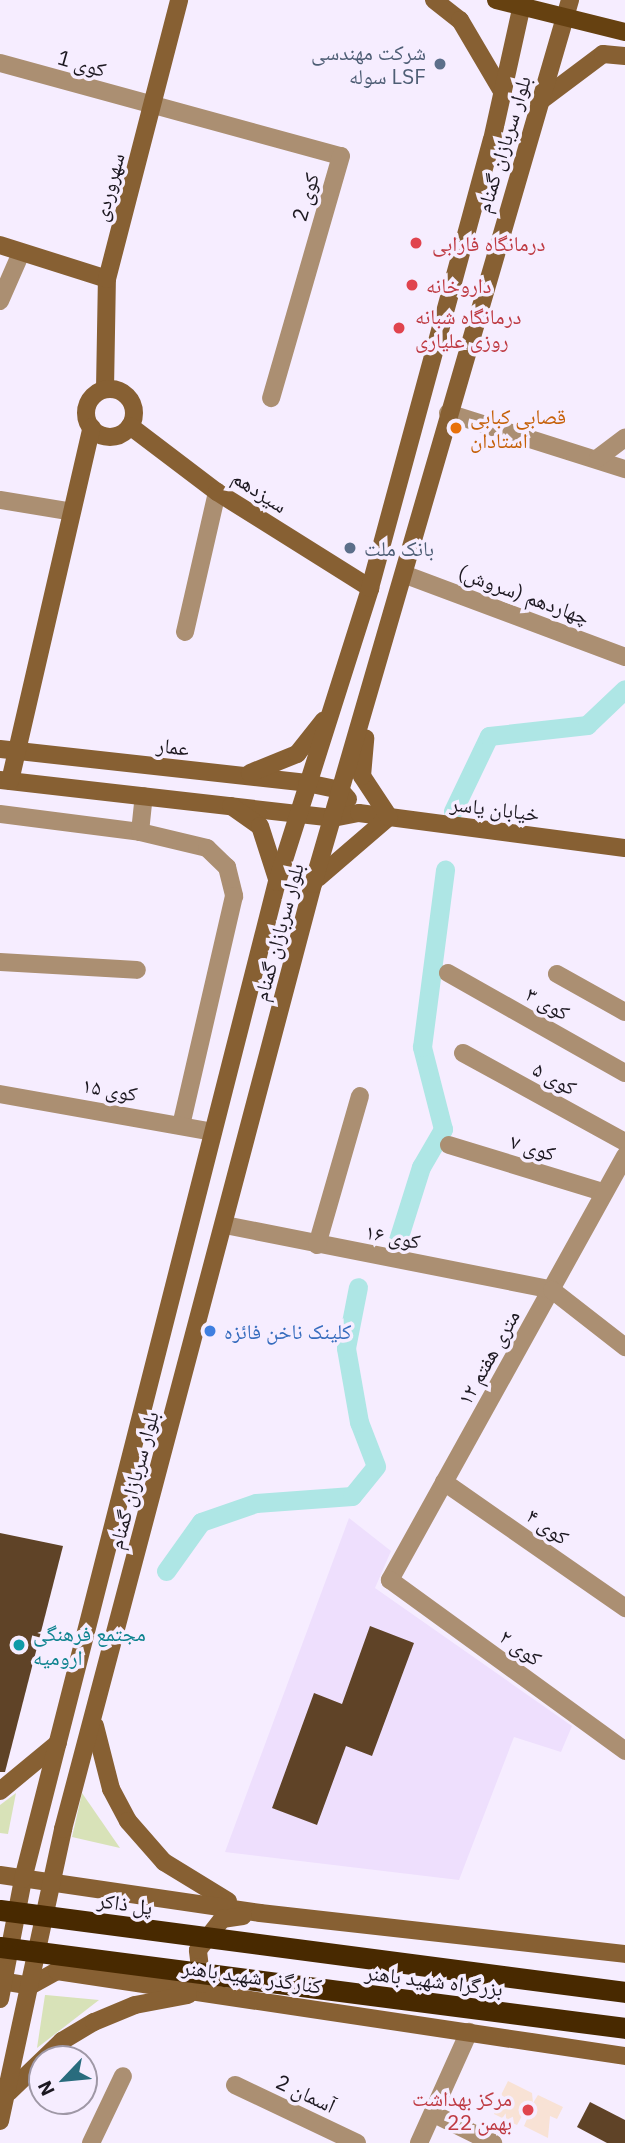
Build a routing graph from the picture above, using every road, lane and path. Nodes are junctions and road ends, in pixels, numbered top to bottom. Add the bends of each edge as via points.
1 (178, 0) edge
2 (434, 0) edge
3 (496, 0) edge
4 (570, 0) edge
5 (522, 4) edge
6 (564, 20) junction
7 (625, 32) edge
8 (625, 56) edge
9 (0, 63) edge
10 (503, 93) junction
11 (539, 102) junction
12 (152, 106) junction
13 (492, 140) junction
14 (524, 149) junction
15 (0, 245) edge
16 (21, 253) junction
17 (107, 279) junction
18 (0, 301) edge
19 (106, 389) junction
20 (271, 398) dead end
21 (448, 413) junction
22 (131, 426) junction
23 (92, 427) junction
24 (625, 438) edge
25 (598, 458) junction
26 (625, 469) edge
27 (217, 492) junction
28 (0, 500) edge
29 (68, 511) junction
30 (406, 575) junction
31 (370, 588) junction
32 (185, 632) dead end
33 (625, 657) edge
34 (333, 709) junction
35 (366, 720) junction
36 (8, 749) edge
37 (237, 776) junction
38 (5, 781) edge
39 (307, 783) junction
40 (340, 790) junction
41 (144, 796) junction
42 (232, 806) junction
43 (300, 812) junction
44 (359, 813) junction
45 (0, 814) edge
46 (388, 817) junction
47 (332, 818) junction
48 (140, 832) junction
49 (625, 848) edge
50 (277, 882) junction
51 (313, 884) junction
52 (0, 962) edge
53 (137, 970) dead end
54 (448, 973) dead end
55 (557, 974) dead end
56 (625, 1012) edge
57 (463, 1053) dead end
58 (625, 1073) edge
59 (0, 1094) edge
60 (359, 1096) dead end
61 (181, 1125) junction
62 (213, 1132) junction
63 (625, 1142) edge
64 (449, 1145) dead end
65 (625, 1156) edge
66 (603, 1192) junction
67 (225, 1225) junction
68 (317, 1245) junction
69 (552, 1290) junction
70 (625, 1347) edge
71 (444, 1482) junction
72 (390, 1580) joint
73 (625, 1608) edge
74 (93, 1718) junction
75 (58, 1743) junction
76 (625, 1751) edge
77 (0, 1791) edge
78 (0, 1875) edge
79 (23, 1879) junction
80 (52, 1882) junction
81 (0, 1910) edge
82 (261, 1913) junction
83 (242, 1945) joint
84 (0, 1947) edge
85 (625, 1954) edge
86 (30, 1986) junction
87 (1, 1987) edge
88 (230, 1988) junction
89 (625, 1992) edge
90 (625, 2028) edge
91 (469, 2032) junction
92 (625, 2056) edge
93 (122, 2076) dead end
94 (234, 2085) dead end
95 (6, 2095) junction
96 (434, 2114) junction
97 (0, 2122) edge
98 (90, 2143) edge
99 (357, 2143) edge
100 (419, 2143) edge
101 (493, 2143) edge

1 - 12 main road, سهروردی
2 - 10 main road via 460,20
3 - 5 main road
4 - 6 main road, بلوار سربازان گمنام
5 - 6 main road
5 - 10 main road, بلوار سربازان گمنام
6 - 7 main road
6 - 11 main road, بلوار سربازان گمنام
8 - 11 main road via 603,54
9 - 12 street, کوی 1
10 - 13 main road, بلوار سربازان گمنام
11 - 14 main road, بلوار سربازان گمنام
12 - 17 main road, سهروردی
12 - 20 street, کوی 2 via 341,156
13 - 14 main road via 510,137
13 - 31 main road, بلوار سربازان گمنام
14 - 21 main road, بلوار سربازان گمنام
15 - 16 main road
16 - 17 main road
16 - 18 street
17 - 19 main road, سهروردی
19 - 22 main road via 127,396 134,410
19 - 23 main road via 88,405
21 - 25 street
21 - 30 main road, بلوار سربازان گمنام
22 - 23 main road via 111,436
22 - 27 main road, سیزدهم
23 - 29 main road
24 - 25 street
25 - 26 street
27 - 31 main road, سیزدهم
27 - 32 street
28 - 29 street
29 - 36 main road
30 - 33 street, چهاردهم (سروش)
30 - 35 main road, بلوار سربازان گمنام
31 - 34 main road, بلوار سربازان گمنام
34 - 37 main road via 297,754
34 - 39 main road, بلوار سربازان گمنام
35 - 40 main road, بلوار سربازان گمنام
35 - 46 main road via 362,776
36 - 37 main road, عمار
36 - 38 main road
37 - 39 main road, عمار
38 - 41 main road
39 - 40 main road, عمار
39 - 43 main road, بلوار سربازان گمنام
40 - 44 main road
40 - 47 main road, بلوار سربازان گمنام
41 - 42 main road
41 - 48 street
42 - 43 main road
42 - 50 main road via 260,826
43 - 47 main road
43 - 50 main road, بلوار سربازان گمنام
44 - 46 main road, خیابان یاسر
44 - 47 main road, خیابان یاسر
45 - 48 street
46 - 49 main road, خیابان یاسر
46 - 51 main road via 336,856
47 - 51 main road, بلوار سربازان گمنام
48 - 61 street via 207,848 227,867 234,896
50 - 62 main road, بلوار سربازان گمنام
51 - 67 main road, بلوار سربازان گمنام
52 - 53 street
54 - 58 street, کوی ۳
55 - 56 street
57 - 63 street, کوی ۵
59 - 61 street, کوی ۱۵
60 - 68 street
61 - 62 street, کوی ۱۵
62 - 75 main road, بلوار سربازان گمنام
64 - 66 street, کوی ۷
65 - 66 street, ۱۲ متری هفتم
66 - 69 street, ۱۲ متری هفتم
67 - 68 street, کوی ۱۶
67 - 74 main road, بلوار سربازان گمنام
68 - 69 street, کوی ۱۶
69 - 70 street
69 - 71 street, ۱۲ متری هفتم
71 - 72 street, ۱۲ متری هفتم
71 - 73 street, کوی ۴
72 - 76 street, کوی ۲
74 - 80 main road, بلوار سربازان گمنام
74 - 82 main road via 111,1788 164,1863 209,1894
75 - 77 main road
75 - 79 main road, بلوار سربازان گمنام
78 - 79 main road
79 - 80 main road
79 - 87 main road, بلوار سربازان گمنام
80 - 82 main road
80 - 86 main road, بلوار سربازان گمنام
81 - 83 highway, پل ذاکر
82 - 85 main road
82 - 88 main road via 222,1919 198,1950 202,1989
83 - 89 highway, بزرگراه شهید باهنر
84 - 88 highway
86 - 87 main road
86 - 88 main road, کنارگذر شهید باهنر via 57,1971
86 - 95 main road, بلوار سربازان گمنام
88 - 90 highway, بزرگراه شهید باهنر
88 - 91 main road, کنارگذر شهید باهنر
88 - 95 main road via 135,2005 94,2022 42,2057
91 - 92 main road, کنارگذر شهید باهنر
91 - 96 street
93 - 98 street
94 - 99 street, آسمان 2
95 - 97 main road, بلوار سربازان گمنام
96 - 100 street
96 - 101 street

